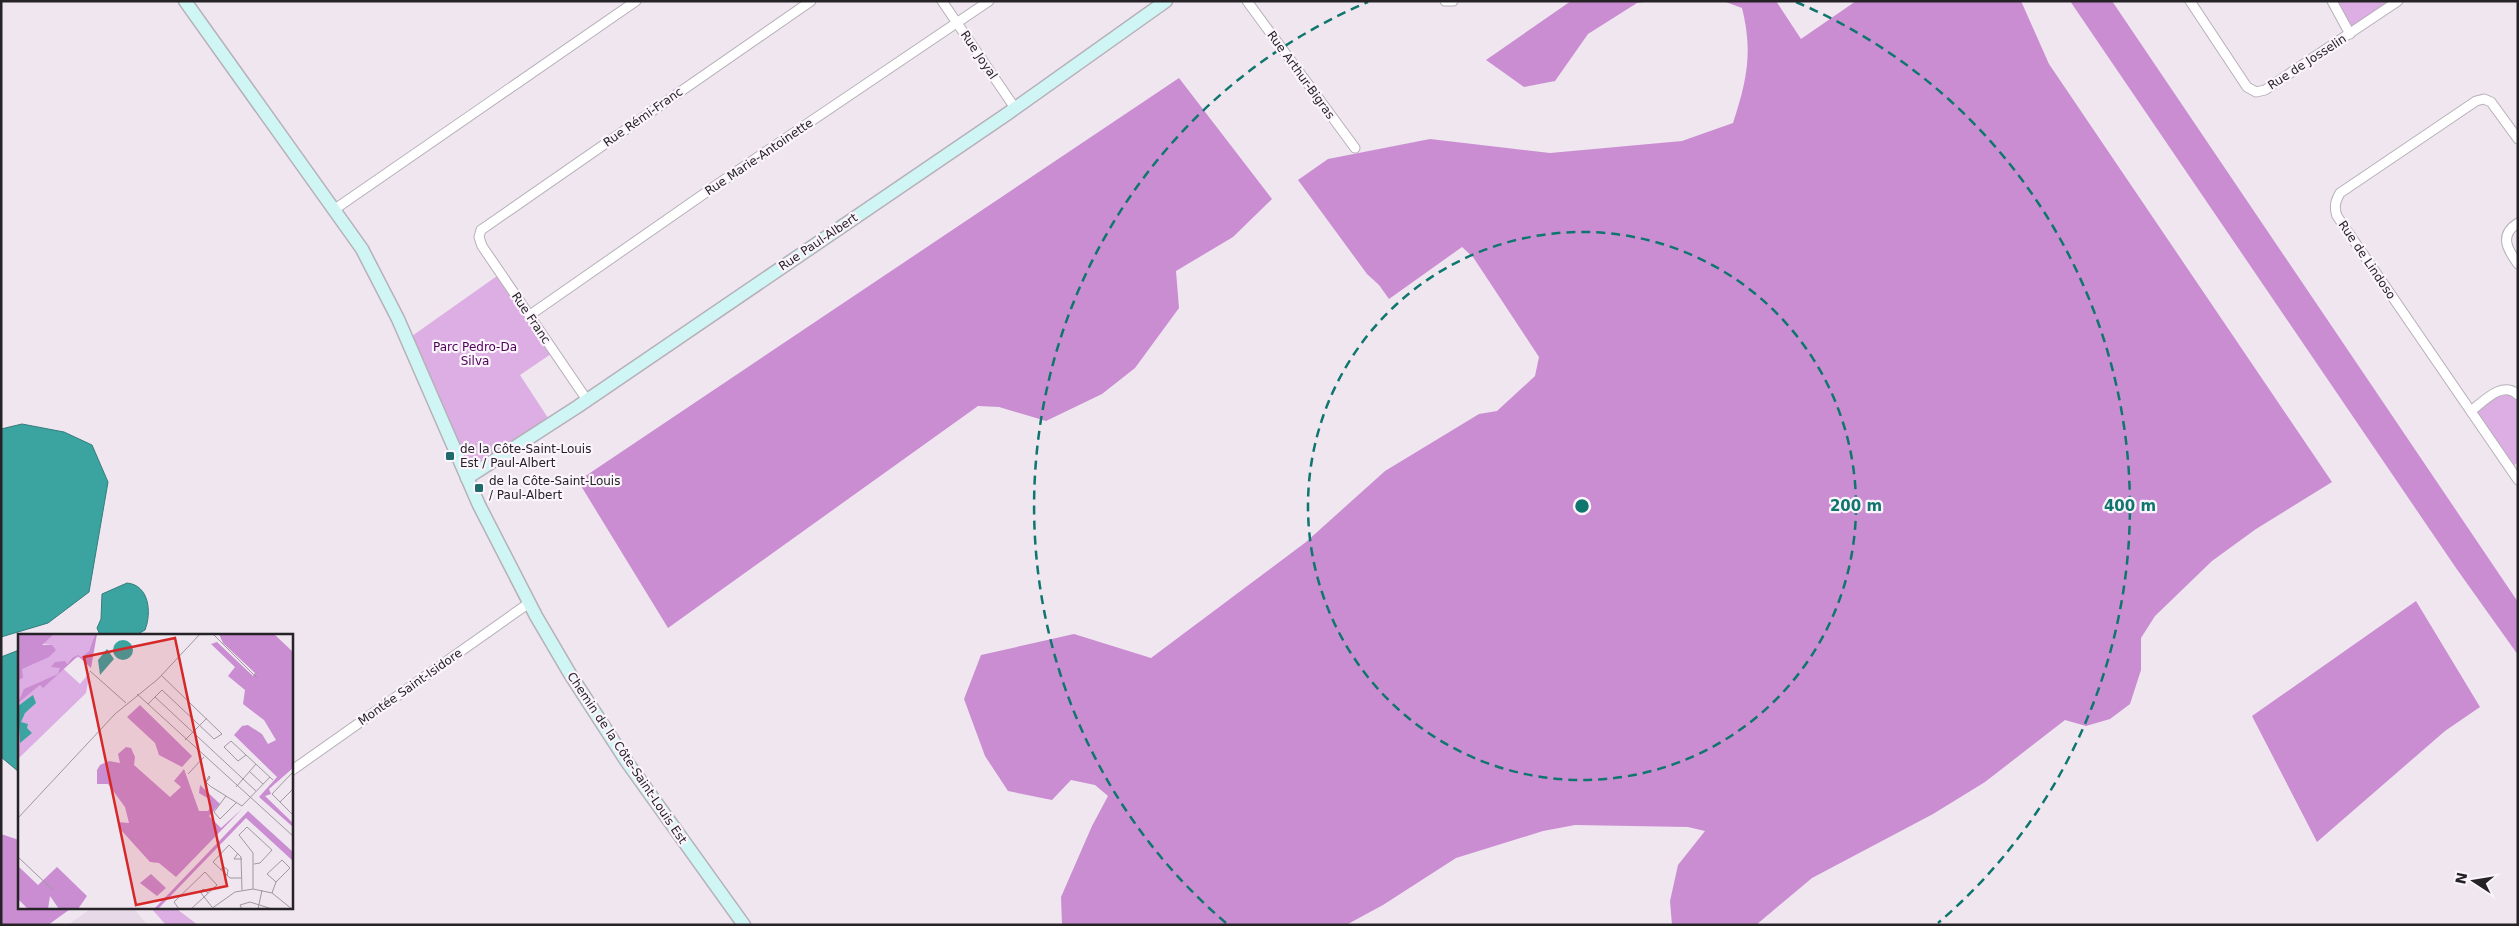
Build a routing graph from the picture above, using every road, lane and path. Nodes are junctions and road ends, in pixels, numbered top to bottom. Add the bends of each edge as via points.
1 (185, 1) edge
2 (636, 1) edge
3 (811, 1) edge
4 (942, 1) edge
5 (989, 1) edge
6 (1166, 1) edge
7 (1247, 1) edge
8 (1445, 1) edge
9 (1453, 1) edge
10 (2190, 1) edge
11 (2332, 1) edge
12 (2398, 1) edge
13 (957, 24) junction
14 (2350, 34) junction
15 (1015, 108) junction
16 (2518, 140) edge
17 (1355, 148) dead end
18 (335, 209) junction
19 (2518, 223) edge
20 (479, 235) joint
21 (2518, 264) edge
22 (530, 315) junction
23 (2518, 396) edge
24 (587, 400) junction
25 (2471, 411) junction
26 (2518, 462) edge
27 (2510, 468) junction
28 (467, 478) junction
29 (2518, 480) edge
30 (529, 603) junction
31 (292, 770) edge
32 (744, 925) edge

1 - 18 street, Chemin de la Côte-Saint-Louis Est
2 - 18 street
3 - 20 street, Rue Rémi-Franc via 487,224
4 - 13 street, Rue Joyal
5 - 13 street, Rue Marie-Antoinette
6 - 15 street, Rue Paul-Albert
7 - 17 street, Rue Arthur-Bigras
8 - 9 street
10 - 14 street, Rue de Josselin via 2247,87 2256,92 2265,90
11 - 14 street, Rue de Josselin
12 - 14 street, Rue de Josselin
13 - 15 street, Rue Joyal
13 - 22 street, Rue Marie-Antoinette
15 - 24 street, Rue Paul-Albert
16 - 25 street, Rue de Lindoso via 2491,102 2476,101 2340,193 2335,202 2337,216
18 - 28 street, Chemin de la Côte-Saint-Louis Est via 385,291
19 - 21 street via 2508,231 2506,247
20 - 22 street, Rue Franc via 482,246
22 - 24 street, Rue Franc
23 - 25 street via 2514,392 2498,390
24 - 28 street, Rue Paul-Albert
25 - 27 street, Rue de Lindoso
26 - 27 street
27 - 29 street, Rue de Lindoso
28 - 30 street, Chemin de la Côte-Saint-Louis Est
30 - 31 street, Montée Saint-Isidore
30 - 32 street, Chemin de la Côte-Saint-Louis Est via 611,739

